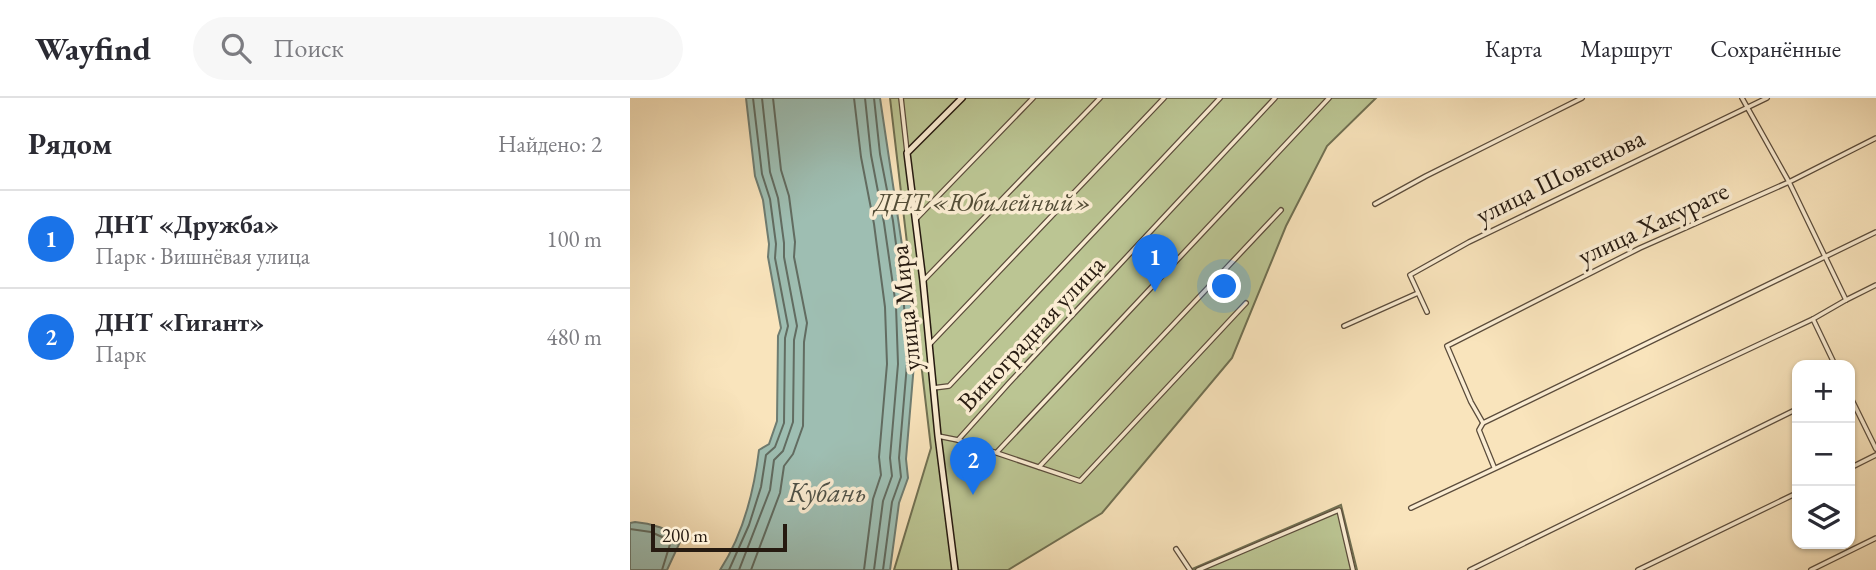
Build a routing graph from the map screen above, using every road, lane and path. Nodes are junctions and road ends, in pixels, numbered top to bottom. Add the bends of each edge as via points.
1 (901, 98) edge
2 (962, 98) edge
3 (1033, 98) edge
4 (1100, 98) edge
5 (1164, 98) edge
6 (1220, 98) edge
7 (1275, 98) edge
8 (1329, 98) edge
9 (1582, 98) edge
10 (1742, 98) edge
11 (1766, 98) edge
12 (1747, 107) junction
13 (1876, 138) edge
14 (907, 153) junction
15 (1789, 182) junction
16 (1375, 204) dead end
17 (1281, 209) dead end
18 (914, 221) junction
19 (1876, 232) edge
20 (1824, 257) junction
21 (923, 281) junction
22 (1876, 285) edge
23 (1418, 293) junction
24 (1846, 300) junction
25 (1246, 303) dead end
26 (1427, 312) dead end
27 (1813, 318) junction
28 (1344, 326) dead end
29 (929, 345) junction
30 (1833, 360) edge
31 (933, 388) junction
32 (1855, 406) edge
33 (1792, 411) edge
34 (1483, 423) junction
35 (938, 436) junction
36 (958, 440) junction
37 (1876, 449) edge
38 (998, 453) junction
39 (1876, 455) edge
40 (1855, 466) edge
41 (1039, 467) junction
42 (1494, 467) junction
43 (1792, 495) edge
44 (1411, 508) dead end
45 (1876, 538) edge
46 (1176, 549) dead end
47 (1352, 568) edge
48 (955, 570) edge
49 (1191, 570) edge
50 (1198, 570) edge
51 (1343, 570) edge
52 (1470, 570) edge
53 (1638, 570) edge
54 (1811, 570) edge

1 - 14 street, улица Мира
2 - 14 street
3 - 18 street
4 - 21 street
5 - 29 street
6 - 31 street via 949,386
7 - 36 street, Виноградная улица
8 - 38 street
9 - 16 street
10 - 12 street
11 - 12 street, улица Шовгенова
12 - 15 street
12 - 23 street, улица Шовгенова via 1410,275
13 - 15 street, улица Хакурате
14 - 18 street, улица Мира
15 - 20 street
15 - 34 street, улица Хакурате via 1640,248 1447,346
17 - 41 street
18 - 21 street, улица Мира
19 - 20 street
20 - 24 street
20 - 34 street
21 - 29 street, улица Мира
22 - 24 street
23 - 26 street
23 - 28 street
24 - 27 street
25 - 41 street via 1080,481
27 - 30 street
27 - 42 street
29 - 31 street, улица Мира
31 - 35 street, улица Мира
32 - 37 street
33 - 52 street
34 - 42 street via 1479,430
35 - 36 street
35 - 48 street, улица Мира
36 - 38 street
38 - 41 street
39 - 40 street
42 - 44 street
43 - 53 street
45 - 54 street
46 - 49 street
47 - 50 street via 1339,510
47 - 51 street

